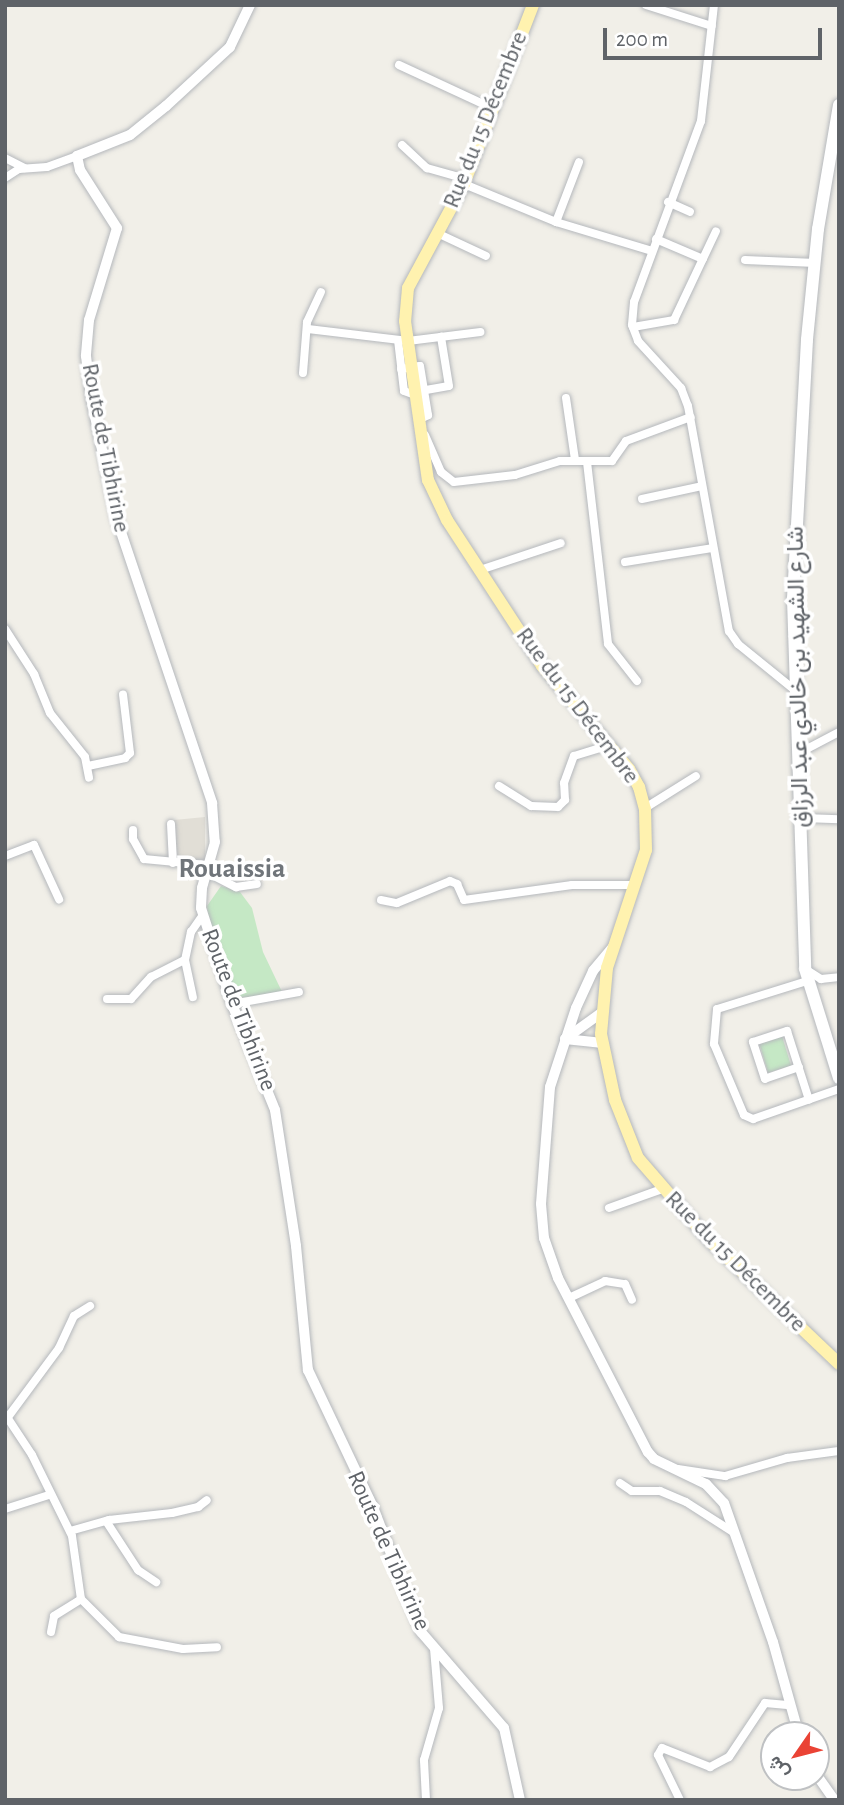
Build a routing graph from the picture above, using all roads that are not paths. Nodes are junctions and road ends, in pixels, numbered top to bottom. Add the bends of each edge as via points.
1 (250, 5) edge
2 (533, 5) edge
3 (646, 5) edge
4 (715, 5) edge
5 (712, 26) junction
6 (399, 65) dead end
7 (839, 105) edge
8 (494, 109) junction
9 (401, 145) dead end
10 (77, 156) junction
11 (5, 158) edge
12 (579, 162) dead end
13 (26, 168) junction
14 (5, 178) edge
15 (465, 181) junction
16 (668, 202) junction
17 (691, 212) dead end
18 (556, 222) junction
19 (716, 231) dead end
20 (437, 233) junction
21 (656, 239) junction
22 (652, 251) junction
23 (486, 256) dead end
24 (703, 258) junction
25 (746, 260) dead end
26 (816, 262) junction
27 (321, 292) dead end
28 (633, 327) junction
29 (308, 329) junction
30 (480, 332) dead end
31 (441, 337) junction
32 (403, 341) junction
33 (303, 373) dead end
34 (421, 392) junction
35 (566, 398) dead end
36 (691, 417) junction
37 (419, 419) junction
38 (575, 460) junction
39 (587, 462) junction
40 (702, 486) junction
41 (642, 499) dead end
42 (561, 543) dead end
43 (712, 548) junction
44 (625, 562) dead end
45 (480, 570) junction
46 (5, 629) edge
47 (637, 681) dead end
48 (798, 692) junction
49 (123, 694) dead end
50 (839, 732) edge
51 (609, 745) junction
52 (801, 752) junction
53 (88, 766) junction
54 (696, 776) dead end
55 (89, 778) dead end
56 (499, 786) dead end
57 (645, 808) junction
58 (803, 818) junction
59 (839, 819) edge
60 (171, 824) dead end
61 (133, 830) dead end
62 (5, 856) edge
63 (173, 863) junction
64 (207, 868) junction
65 (257, 884) dead end
66 (634, 885) junction
67 (60, 899) dead end
68 (382, 900) dead end
69 (203, 915) junction
70 (613, 947) junction
71 (185, 960) junction
72 (806, 975) junction
73 (839, 977) edge
74 (299, 992) dead end
75 (193, 997) dead end
76 (107, 999) dead end
77 (232, 1004) junction
78 (601, 1013) junction
79 (573, 1017) junction
80 (565, 1039) junction
81 (603, 1043) junction
82 (799, 1067) junction
83 (839, 1078) edge
84 (839, 1089) edge
85 (809, 1100) junction
86 (662, 1189) junction
87 (609, 1208) dead end
88 (569, 1298) junction
89 (632, 1300) dead end
90 (90, 1306) dead end
91 (839, 1364) edge
92 (7, 1416) edge
93 (839, 1451) edge
94 (673, 1469) junction
95 (620, 1483) dead end
96 (49, 1495) junction
97 (207, 1500) dead end
98 (5, 1509) edge
99 (106, 1521) junction
100 (70, 1531) junction
101 (733, 1532) junction
102 (156, 1582) dead end
103 (81, 1599) junction
104 (51, 1632) dead end
105 (217, 1647) dead end
106 (434, 1649) junction
107 (790, 1705) junction
108 (795, 1721) edge
109 (426, 1800) edge
110 (520, 1800) edge
111 (680, 1800) edge

1 - 10 street via 230,47 166,106 130,135
2 - 8 main road, Rue du 15 Décembre
3 - 5 street
4 - 5 street
5 - 16 street via 701,121
6 - 8 street
7 - 26 main road, شارع الشهيد بن خالدي عبد الرزاق
8 - 15 main road, Rue du 15 Décembre
9 - 15 street via 427,167
10 - 13 street
10 - 64 street, Route de Tibhirine via 80,170 117,228 89,320 86,356 91,397 116,517 212,803 217,824
11 - 13 street
12 - 18 street
13 - 14 street
15 - 18 street
15 - 20 main road, Rue du 15 Décembre
16 - 17 street
16 - 21 street
18 - 22 street
19 - 24 street
20 - 23 street
20 - 32 main road, Rue du 15 Décembre via 408,288
21 - 22 street
21 - 24 street
22 - 28 street via 634,302
24 - 28 street via 674,320
25 - 26 street
26 - 48 main road, شارع الشهيد بن خالدي عبد الرزاق via 793,547
27 - 29 street
28 - 36 street via 638,341 681,388
29 - 32 street
29 - 33 street
30 - 31 street
31 - 32 street
31 - 34 street via 449,386
32 - 34 main road, Rue du 15 Décembre via 406,368
34 - 37 main road, Rue du 15 Décembre
35 - 38 street
36 - 39 street via 626,441 612,461
36 - 40 street
37 - 38 street via 441,472 454,482 515,475
37 - 45 main road, Rue du 15 Décembre via 435,498
38 - 39 street
39 - 47 street via 608,643
40 - 41 street
40 - 43 street
42 - 45 street
43 - 44 street
43 - 48 street via 729,631 738,644
45 - 51 main road, Rue du 15 Décembre via 557,687
46 - 53 street via 34,674 44,703
48 - 52 main road, شارع الشهيد بن خالدي عبد الرزاق
49 - 53 street via 130,753
50 - 52 street
51 - 56 street via 574,756 564,783 565,800 558,807 531,806
51 - 57 main road, Rue du 15 Décembre via 629,769
52 - 58 main road, شارع الشهيد بن خالدي عبد الرزاق
53 - 55 street
54 - 57 street
57 - 66 main road, Rue du 15 Décembre via 646,850
58 - 59 street
58 - 72 main road, شارع الشهيد بن خالدي عبد الرزاق
60 - 63 street
61 - 63 street via 144,859
62 - 67 street via 34,845
63 - 64 street
64 - 65 street via 236,887
64 - 69 street, Route de Tibhirine
66 - 68 street via 572,886 464,900 450,881 397,903
66 - 70 main road, Rue du 15 Décembre
69 - 71 street via 191,932
69 - 77 street, Route de Tibhirine
70 - 78 main road, Rue du 15 Décembre
70 - 79 street via 593,971
71 - 75 street
71 - 76 street via 151,977 131,999
72 - 73 street
72 - 83 main road, شارع الشهيد بن خالدي عبد الرزاق
72 - 85 street via 717,1009 712,1024 714,1044 744,1115 753,1119
74 - 77 street
77 - 106 street, Route de Tibhirine via 275,1110 296,1247 308,1370 373,1507 408,1607
78 - 79 street
78 - 80 street
78 - 81 main road, Rue du 15 Décembre
79 - 80 street
80 - 81 street
80 - 88 street via 546,1112 541,1204 544,1238
81 - 86 main road, Rue du 15 Décembre via 625,1130 638,1158
82 - 82 street via 787,1031 753,1042 765,1079
82 - 85 street
84 - 85 street
86 - 87 street
86 - 91 main road, Rue du 15 Décembre
88 - 89 street via 605,1281 625,1284
88 - 94 street via 642,1441 654,1459
90 - 92 street via 74,1316 59,1348
92 - 96 street
93 - 94 street via 786,1458 725,1476
94 - 101 street via 717,1491
95 - 101 street via 632,1491 660,1491 686,1502
96 - 98 street
96 - 100 street
97 - 99 street via 172,1513
99 - 100 street
99 - 102 street via 138,1570
100 - 103 street
101 - 107 street via 751,1572
103 - 104 street via 54,1616
103 - 105 street via 119,1637 183,1649
106 - 109 street via 439,1708 424,1760
106 - 110 street, Route de Tibhirine via 504,1728
107 - 108 street
107 - 111 street via 765,1703 729,1756 710,1767 662,1748 658,1755

